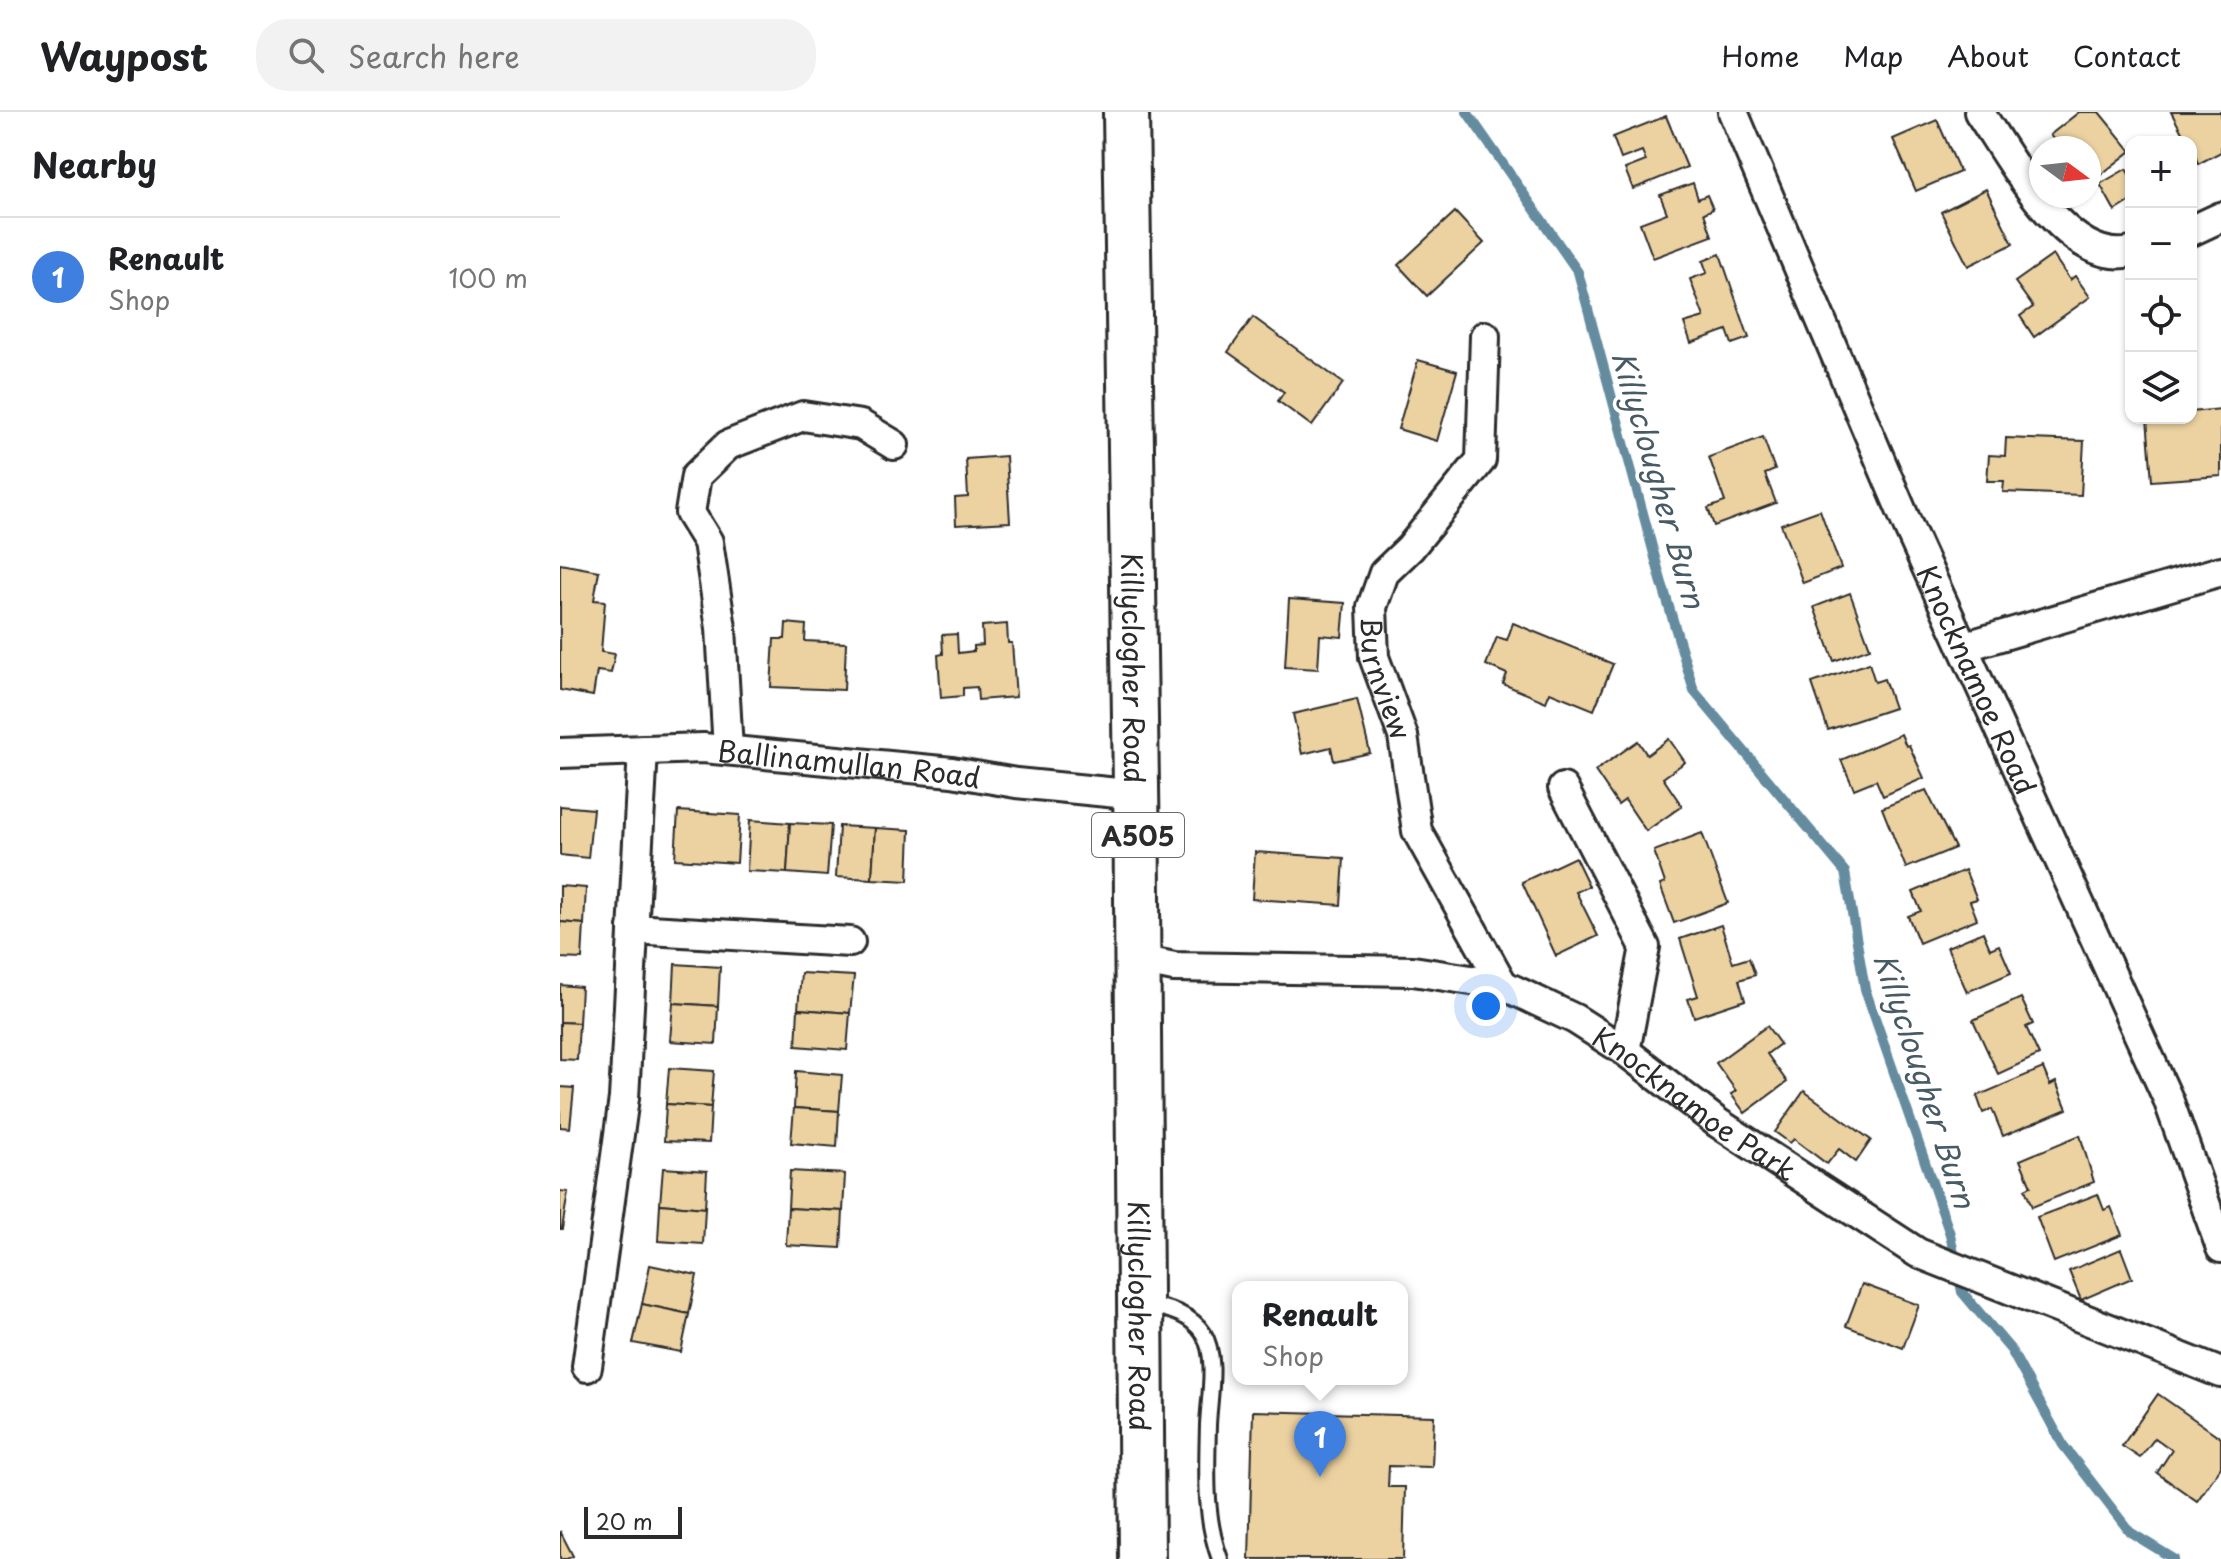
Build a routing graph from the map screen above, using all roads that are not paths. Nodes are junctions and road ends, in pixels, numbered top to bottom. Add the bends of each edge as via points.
1 (1126, 112) edge
2 (1733, 112) edge
3 (1979, 112) edge
4 (2221, 217) edge
5 (2197, 228) edge
6 (2125, 251) edge
7 (1485, 336) dead end
8 (894, 445) dead end
9 (2221, 571) edge
10 (1963, 647) junction
11 (643, 750) junction
12 (728, 750) junction
13 (560, 753) edge
14 (1563, 788) dead end
15 (1138, 795) junction
16 (633, 929) junction
17 (850, 942) dead end
18 (1135, 959) junction
19 (1503, 985) junction
20 (1625, 1051) junction
21 (2221, 1248) edge
22 (1139, 1305) junction
23 (587, 1367) dead end
24 (2221, 1373) edge
25 (1142, 1559) edge
26 (1220, 1559) edge

1 - 15 highway, Killyclogher Road / A505
2 - 10 street, Knocknamoe Road
3 - 6 street via 2060,226 2091,248
4 - 5 street
7 - 19 street, Burnview via 1481,460 1384,573 1372,607 1374,657 1403,736 1417,831
8 - 12 street via 861,425 803,416 728,445 696,476 690,513 708,542 721,628
9 - 10 street
10 - 21 street, Knocknamoe Road via 2168,1099
11 - 12 street, Ballinamullan Road
11 - 13 street, Ballinamullan Road
11 - 16 street
12 - 15 street, Ballinamullan Road
14 - 20 street via 1645,947
15 - 18 highway, Killyclogher Road / A505
16 - 17 street
16 - 23 street via 624,1098
18 - 19 street, Knocknamoe Park via 1174,967 1413,971
18 - 22 highway, Killyclogher Road / A505
19 - 20 street, Knocknamoe Park via 1575,1019
20 - 24 street, Knocknamoe Park via 1718,1123 1918,1253
22 - 25 highway, Killyclogher Road / A505
22 - 26 lane via 1169,1307 1203,1333 1210,1363 1207,1503

